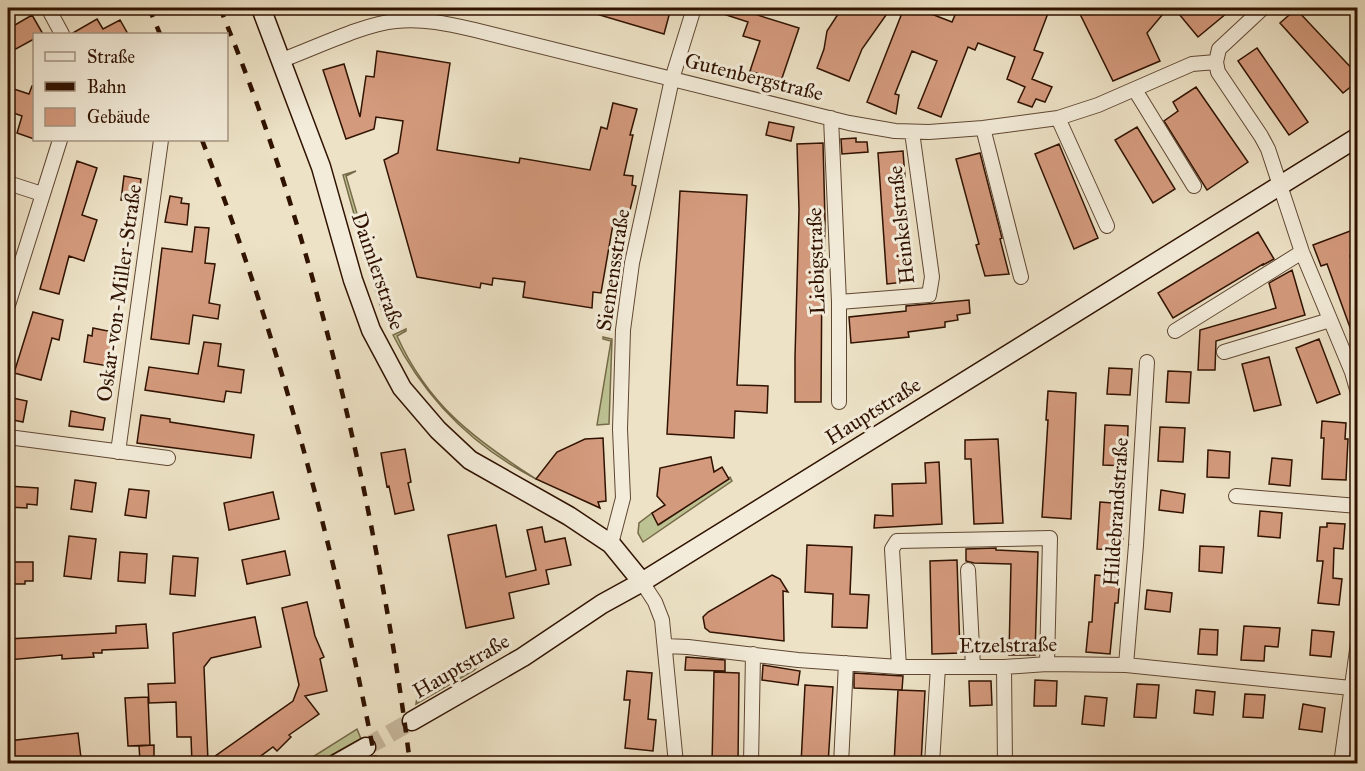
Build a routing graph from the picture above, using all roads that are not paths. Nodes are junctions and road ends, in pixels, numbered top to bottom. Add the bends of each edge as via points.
1 (48, 8) edge
2 (261, 8) edge
3 (694, 8) edge
4 (1263, 8) edge
5 (61, 33) edge
6 (282, 60) junction
7 (1216, 62) junction
8 (672, 79) junction
9 (1135, 90) junction
10 (831, 118) junction
11 (1058, 118) junction
12 (983, 128) junction
13 (912, 132) junction
14 (1358, 136) edge
15 (60, 141) edge
16 (161, 141) edge
17 (8, 183) edge
18 (1279, 184) junction
19 (1194, 186) dead end
20 (42, 194) junction
21 (1107, 226) dead end
22 (1302, 252) junction
23 (1021, 277) dead end
24 (839, 302) junction
25 (8, 305) edge
26 (1330, 320) junction
27 (1175, 331) dead end
28 (1224, 352) dead end
29 (1147, 362) dead end
30 (1355, 371) edge
31 (1358, 393) edge
32 (839, 402) dead end
33 (8, 437) edge
34 (117, 452) junction
35 (168, 458) dead end
36 (1236, 496) dead end
37 (1358, 506) edge
38 (611, 544) junction
39 (968, 570) dead end
40 (642, 582) junction
41 (1358, 643) edge
42 (665, 646) junction
43 (753, 654) junction
44 (846, 663) junction
45 (1047, 664) junction
46 (1126, 665) junction
47 (899, 667) junction
48 (939, 667) junction
49 (973, 667) junction
50 (1004, 667) junction
51 (1352, 688) junction
52 (412, 721) tunnel mouth
53 (366, 747) tunnel mouth
54 (336, 764) edge
55 (676, 764) edge
56 (751, 764) edge
57 (841, 764) edge
58 (932, 764) edge
59 (1005, 764) edge
60 (1341, 764) edge

1 - 5 street
2 - 6 street, Daimlerstraße
3 - 8 street, Siemensstraße
4 - 7 street via 1224,43
6 - 8 street, Gutenbergstraße via 370,27 422,21 475,30
6 - 38 street, Daimlerstraße via 321,166 371,330 402,388 438,430 470,459
7 - 9 street, Gutenbergstraße via 1192,64
7 - 18 street via 1222,79 1268,149
8 - 10 street, Gutenbergstraße
8 - 38 street, Siemensstraße via 632,263 623,330 623,498
9 - 11 street, Gutenbergstraße
9 - 19 street
10 - 13 street, Gutenbergstraße
10 - 24 street, Liebigstraße
11 - 12 street, Gutenbergstraße
11 - 21 street
12 - 13 street, Gutenbergstraße
12 - 23 street
13 - 24 street, Heinkelstraße via 932,277 929,295
14 - 18 street, Hauptstraße
15 - 20 street
16 - 34 street, Oskar-von-Miller-Straße
17 - 20 street
18 - 22 street
18 - 40 street, Hauptstraße
20 - 25 street
22 - 26 street
22 - 27 street
24 - 32 street, Liebigstraße
26 - 28 street
26 - 30 street
29 - 46 street, Hildebrandstraße
30 - 31 street
33 - 34 street
34 - 35 street
36 - 37 street
38 - 40 street, Daimlerstraße
39 - 49 street
40 - 42 street via 656,602
40 - 52 street, Hauptstraße
41 - 51 street
42 - 43 street, Etzelstraße
42 - 55 street
43 - 44 street, Etzelstraße
43 - 56 street
44 - 47 street, Etzelstraße
44 - 57 street
45 - 46 street, Etzelstraße
45 - 47 street via 1050,538 897,541 892,549
45 - 50 street, Etzelstraße
46 - 51 street, Etzelstraße
47 - 48 street, Etzelstraße
48 - 49 street, Etzelstraße
48 - 58 street
49 - 50 street, Etzelstraße
50 - 59 street
51 - 60 street
53 - 54 street

